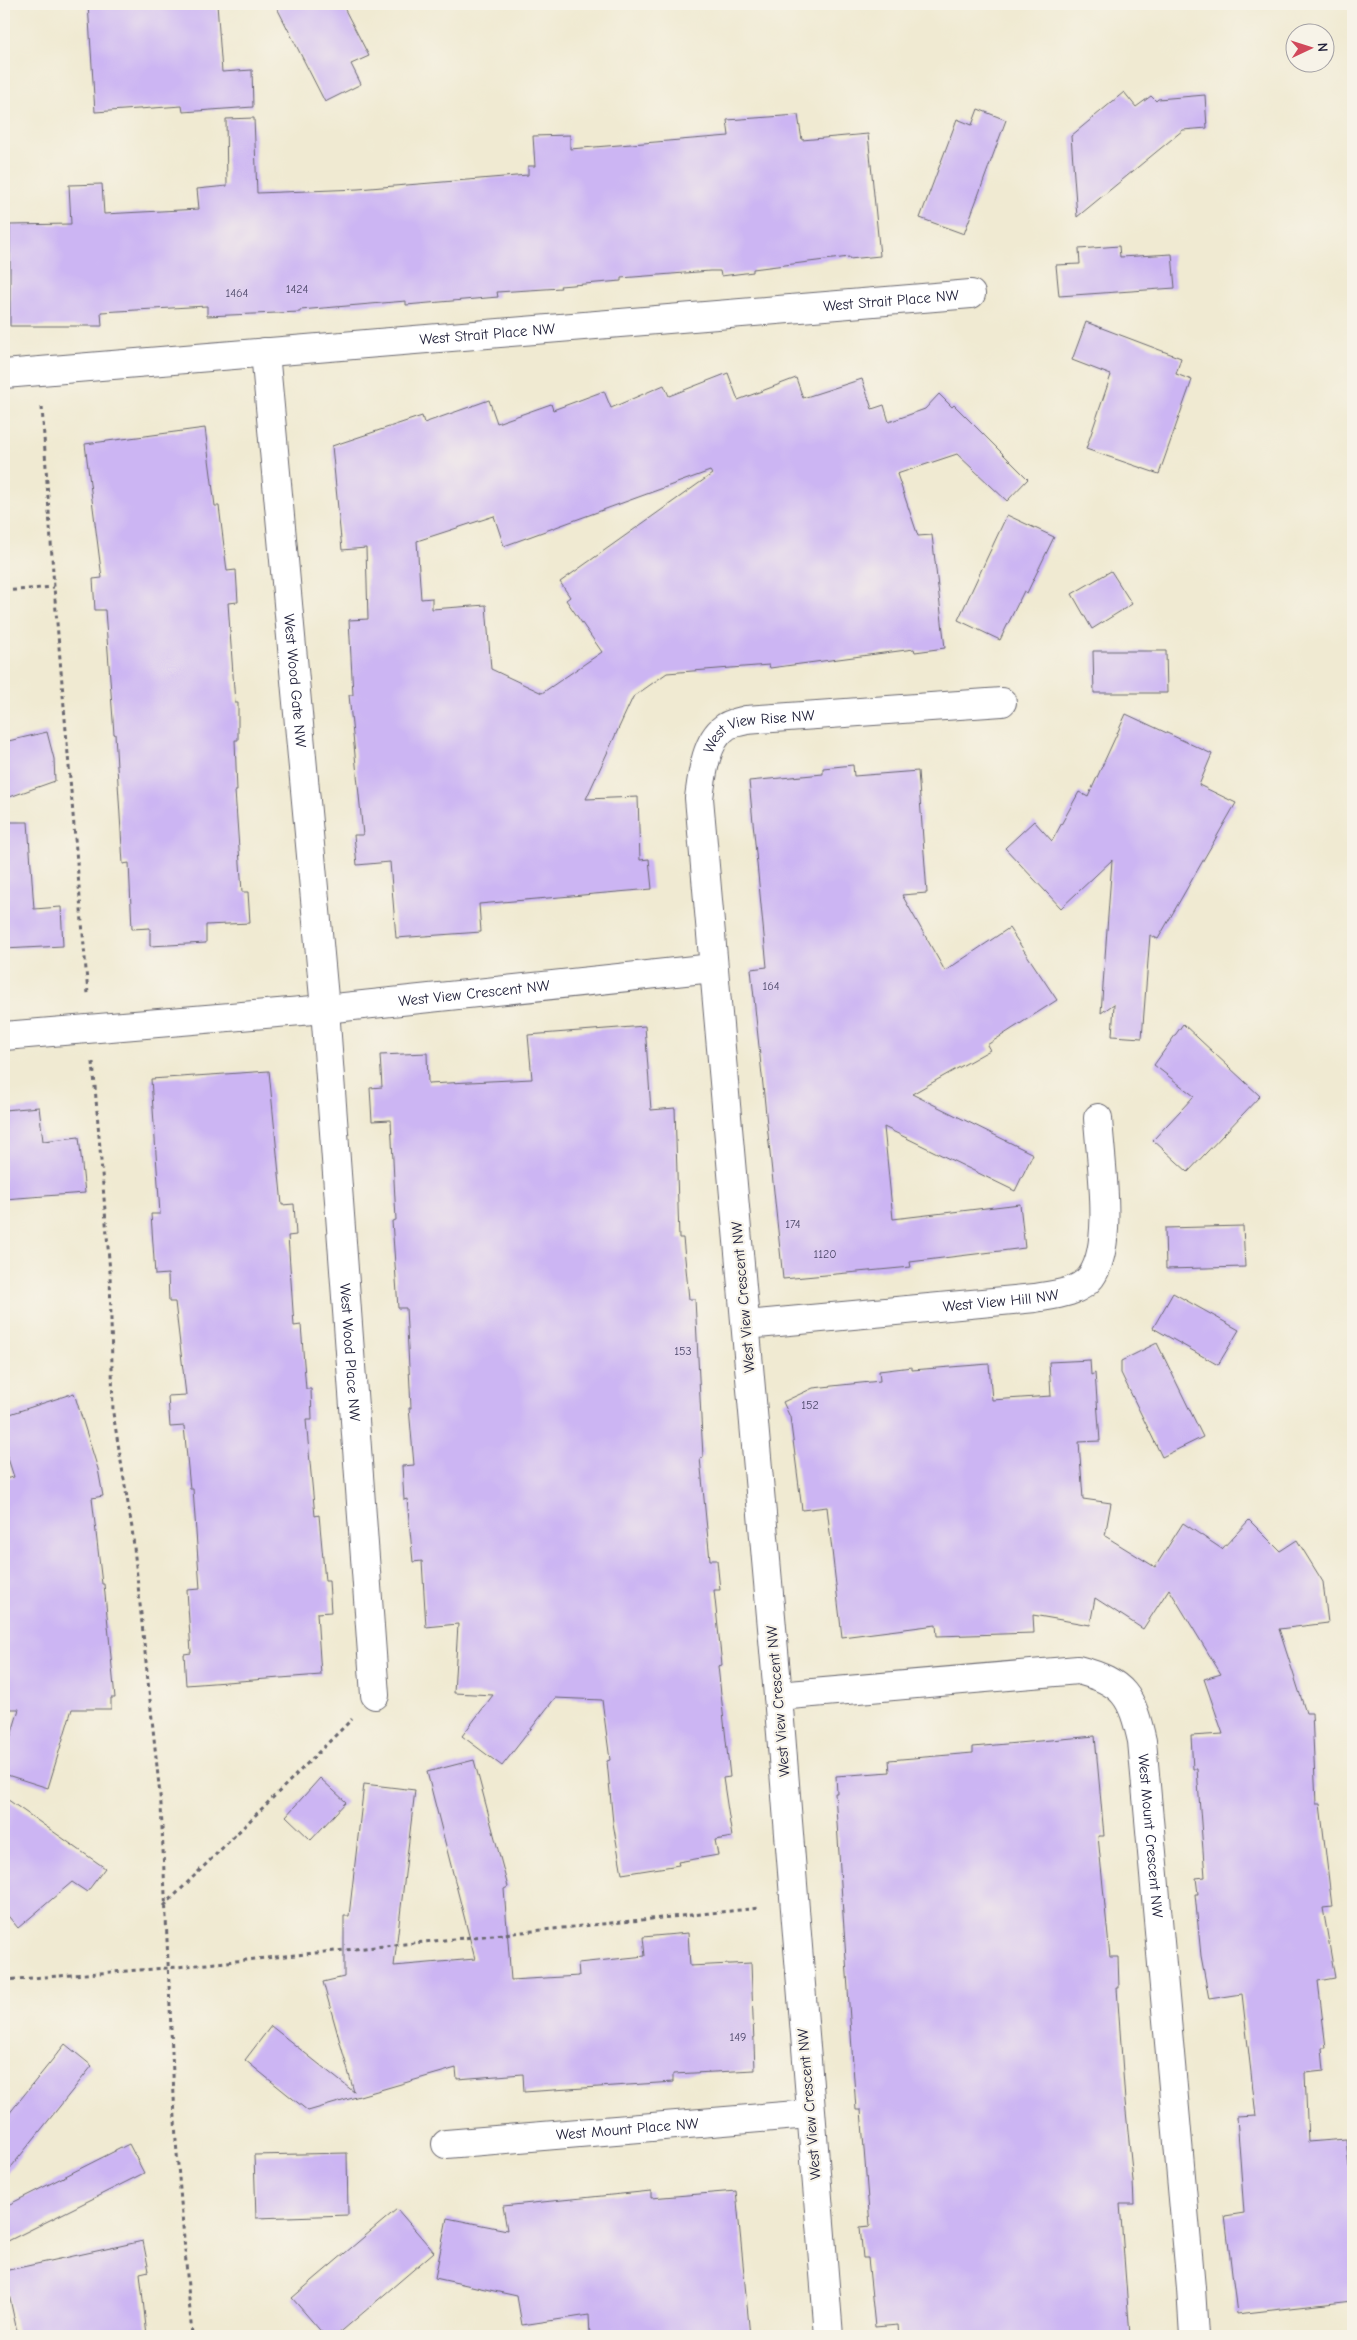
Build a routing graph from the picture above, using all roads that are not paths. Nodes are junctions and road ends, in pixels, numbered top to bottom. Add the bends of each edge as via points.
1 (971, 294) dead end
2 (265, 352) junction
3 (4, 374) edge
4 (1002, 702) dead end
5 (713, 968) junction
6 (325, 1009) junction
7 (4, 1036) edge
8 (1098, 1118) dead end
9 (746, 1325) junction
10 (376, 1695) road end
11 (778, 1696) junction
12 (810, 2114) junction
13 (446, 2144) dead end
14 (829, 2336) edge
15 (1194, 2336) edge

1 - 2 street, West Strait Place NW
2 - 3 street, West Strait Place NW
2 - 6 street, West Wood Gate NW
4 - 5 street, West View Rise NW via 746,720 724,727 712,744 703,768 699,798
5 - 6 street, West View Crescent NW
5 - 9 street, West View Crescent NW
6 - 7 street, West View Crescent NW
6 - 10 street, West Wood Place NW
8 - 9 street, West View Hill NW via 1105,1231 1100,1258 1090,1278 1075,1289 1035,1298
9 - 11 street, West View Crescent NW
11 - 12 street, West View Crescent NW
11 - 15 street, West Mount Crescent NW via 1078,1670 1112,1683 1133,1705 1142,1741
12 - 13 street, West Mount Place NW
12 - 14 street, West View Crescent NW

